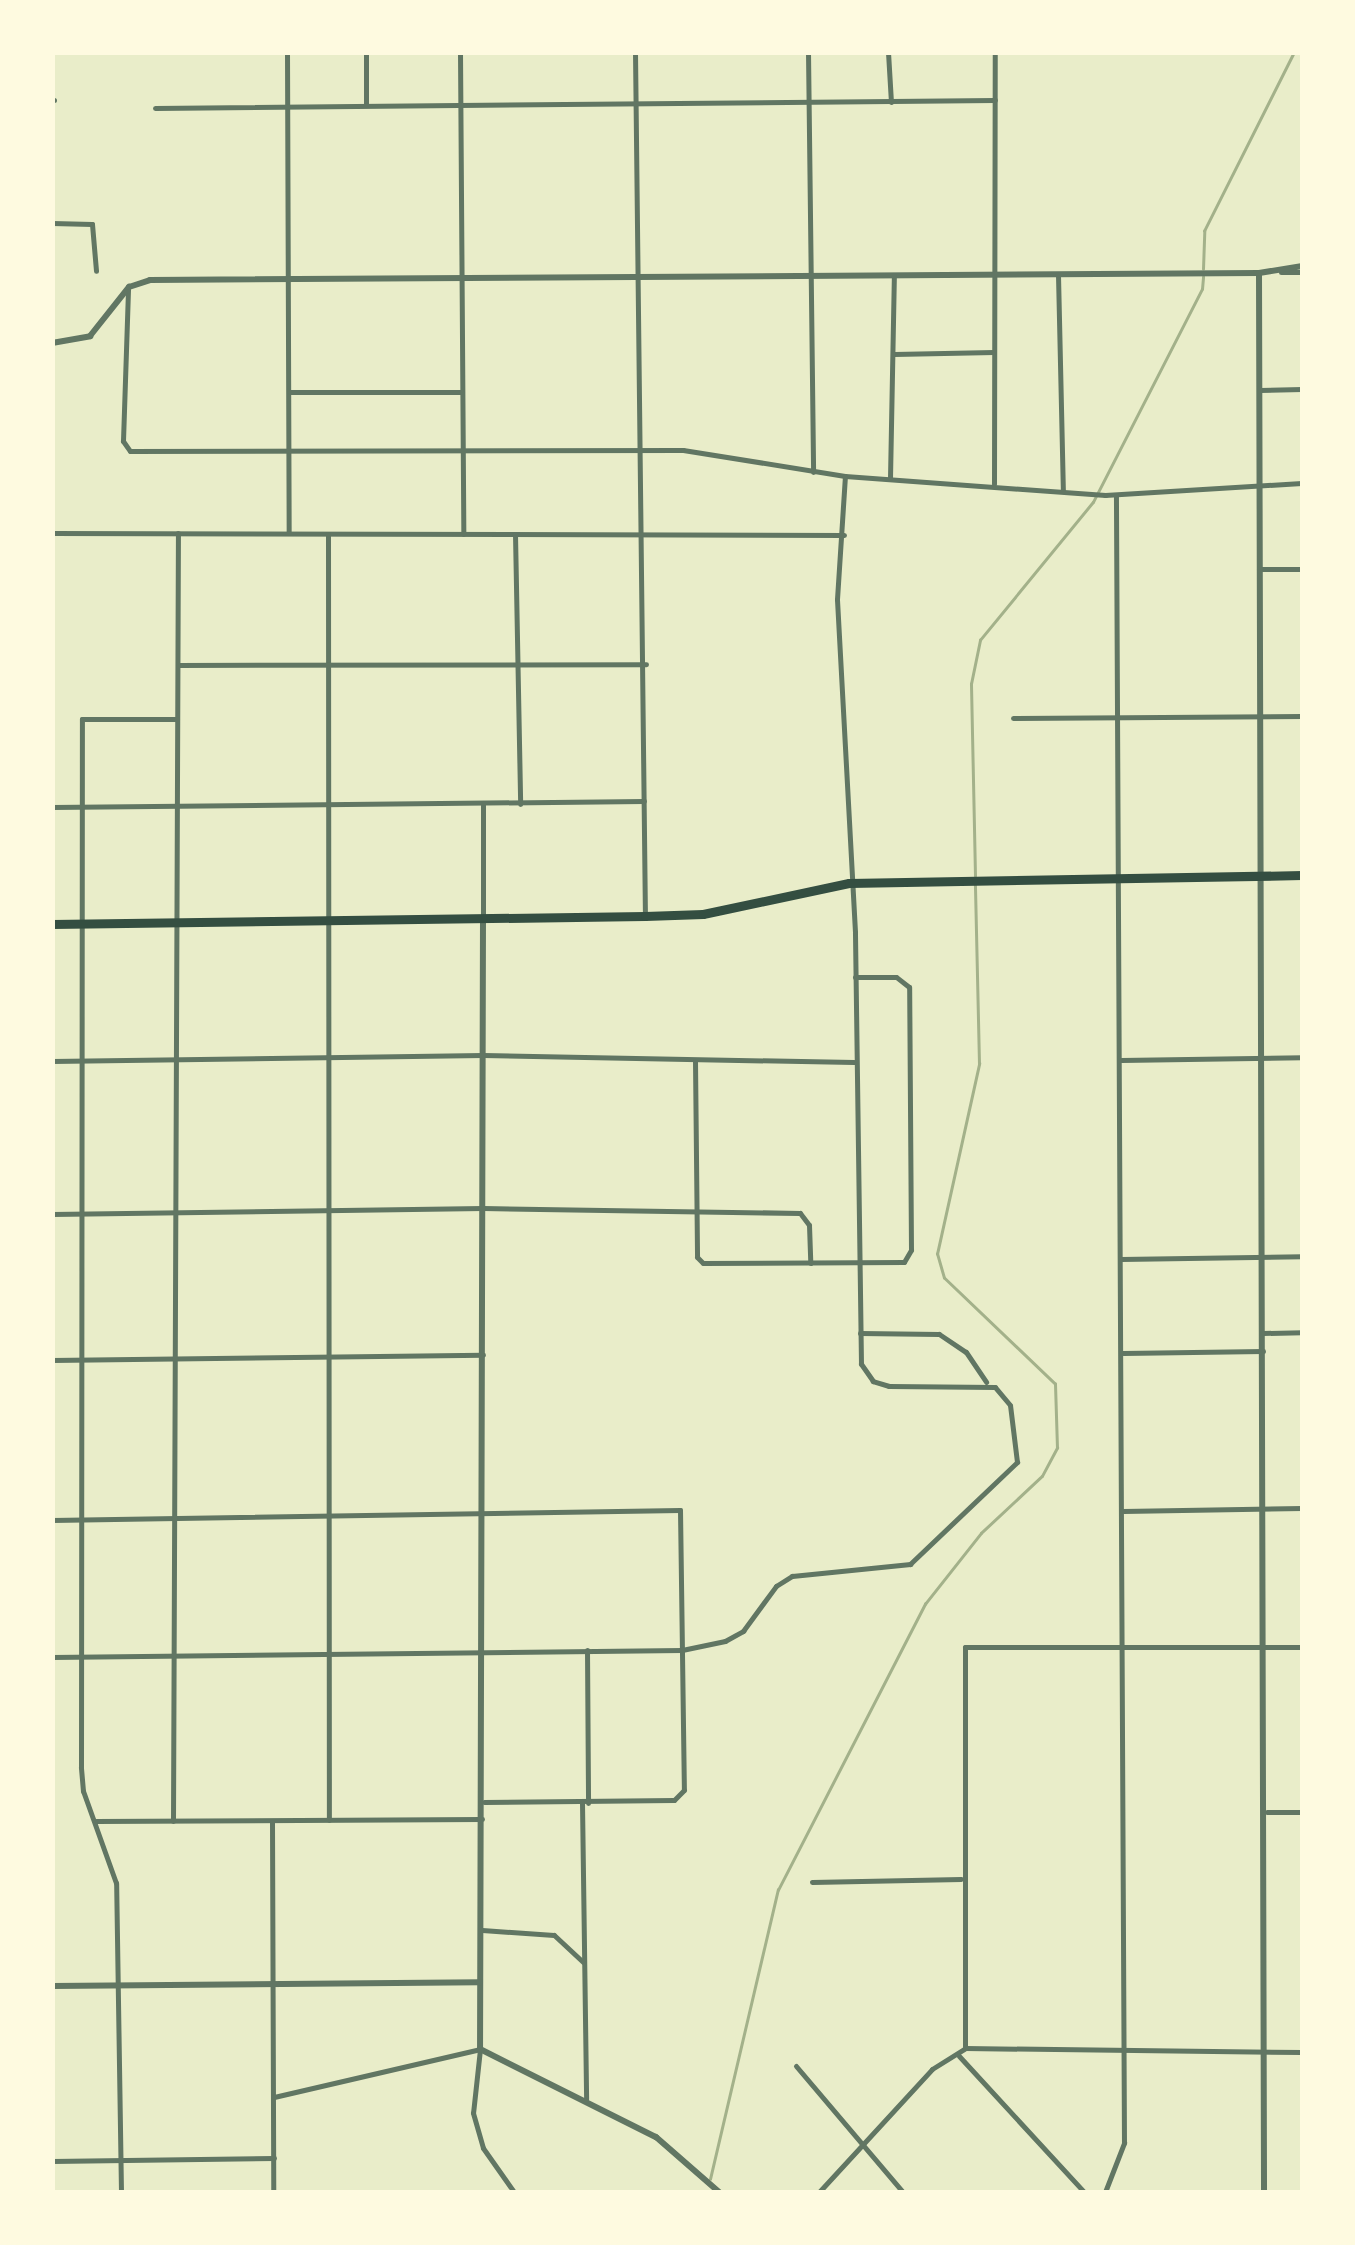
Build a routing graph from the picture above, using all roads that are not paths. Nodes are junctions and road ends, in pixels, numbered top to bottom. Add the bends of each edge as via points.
1 (287, 52) edge
2 (366, 52) edge
3 (460, 52) edge
4 (634, 52) edge
5 (808, 52) edge
6 (888, 52) edge
7 (995, 52) edge
8 (995, 100) junction
9 (809, 102) junction
10 (890, 102) junction
11 (634, 104) junction
12 (461, 105) junction
13 (288, 106) junction
14 (366, 106) junction
15 (154, 108) dead end
16 (52, 223) edge
17 (1302, 269) edge
18 (96, 271) dead end
19 (1259, 273) junction
20 (994, 275) junction
21 (1058, 275) junction
22 (894, 276) junction
23 (634, 277) junction
24 (812, 277) junction
25 (460, 278) junction
26 (288, 280) junction
27 (129, 286) junction
28 (52, 344) edge
29 (994, 352) junction
30 (894, 354) junction
31 (1302, 389) edge
32 (1260, 390) junction
33 (289, 392) junction
34 (462, 392) junction
35 (638, 449) junction
36 (463, 450) junction
37 (290, 452) junction
38 (814, 472) junction
39 (845, 476) junction
40 (890, 479) junction
41 (1259, 484) junction
42 (1302, 484) edge
43 (994, 486) junction
44 (1063, 490) junction
45 (1116, 495) junction
46 (52, 533) edge
47 (178, 533) junction
48 (289, 533) junction
49 (639, 533) junction
50 (328, 534) junction
51 (463, 534) junction
52 (515, 534) junction
53 (844, 535) junction
54 (1259, 569) junction
55 (1302, 569) edge
56 (646, 664) junction
57 (178, 665) junction
58 (326, 666) junction
59 (518, 666) junction
60 (1258, 716) junction
61 (1302, 716) edge
62 (1117, 717) junction
63 (177, 718) junction
64 (1013, 718) dead end
65 (645, 801) junction
66 (520, 804) junction
67 (326, 805) junction
68 (482, 805) junction
69 (52, 806) edge
70 (81, 806) junction
71 (178, 807) junction
72 (1302, 874) edge
73 (1261, 875) junction
74 (1118, 876) junction
75 (849, 884) junction
76 (645, 916) junction
77 (483, 918) junction
78 (328, 920) junction
79 (174, 922) junction
80 (52, 924) edge
81 (82, 924) junction
82 (856, 977) junction
83 (483, 1055) junction
84 (1302, 1057) edge
85 (328, 1058) junction
86 (1261, 1058) junction
87 (176, 1059) junction
88 (1121, 1060) junction
89 (52, 1061) edge
90 (82, 1061) junction
91 (695, 1061) junction
92 (856, 1062) junction
93 (483, 1208) junction
94 (695, 1210) junction
95 (330, 1211) junction
96 (176, 1213) junction
97 (52, 1214) edge
98 (82, 1214) junction
99 (1302, 1256) edge
100 (1262, 1257) junction
101 (1121, 1259) junction
102 (810, 1263) junction
103 (858, 1263) junction
104 (1302, 1332) edge
105 (860, 1333) junction
106 (1262, 1333) junction
107 (1262, 1351) junction
108 (1123, 1353) junction
109 (483, 1356) junction
110 (329, 1358) junction
111 (177, 1359) junction
112 (52, 1360) edge
113 (82, 1360) junction
114 (986, 1382) junction
115 (1266, 1508) junction
116 (1302, 1508) edge
117 (1123, 1511) junction
118 (482, 1514) junction
119 (328, 1516) junction
120 (174, 1519) junction
121 (52, 1520) edge
122 (82, 1520) junction
123 (1266, 1647) junction
124 (1302, 1647) edge
125 (1125, 1648) junction
126 (481, 1650) junction
127 (587, 1650) junction
128 (682, 1650) junction
129 (330, 1653) junction
130 (52, 1657) edge
131 (80, 1657) junction
132 (174, 1658) junction
133 (484, 1802) junction
134 (585, 1803) junction
135 (1268, 1812) junction
136 (1302, 1812) edge
137 (482, 1819) junction
138 (328, 1820) junction
139 (96, 1821) junction
140 (174, 1821) junction
141 (272, 1822) junction
142 (961, 1879) junction
143 (812, 1882) dead end
144 (482, 1930) junction
145 (583, 1962) junction
146 (480, 1982) junction
147 (272, 1985) junction
148 (52, 1986) edge
149 (120, 1986) junction
150 (965, 2048) junction
151 (480, 2049) junction
152 (1123, 2052) junction
153 (1266, 2052) junction
154 (1302, 2052) edge
155 (959, 2056) junction
156 (796, 2066) dead end
157 (274, 2097) junction
158 (586, 2100) junction
159 (863, 2150) junction
160 (274, 2158) junction
161 (52, 2162) edge
162 (120, 2162) junction
163 (718, 2190) edge
164 (120, 2192) edge
165 (273, 2192) edge
166 (514, 2192) edge
167 (819, 2192) edge
168 (903, 2192) edge
169 (1084, 2192) edge
170 (1105, 2192) edge
171 (1264, 2192) edge

1 - 13 street
2 - 14 street
3 - 12 street
4 - 11 street
5 - 9 street
6 - 10 street
7 - 8 street
8 - 10 street
8 - 20 street
9 - 10 street
9 - 11 street
9 - 24 street
11 - 12 street
11 - 23 street
12 - 14 street
12 - 25 street
13 - 14 street
13 - 15 street
13 - 26 street
16 - 18 street via 92,224
17 - 19 street
19 - 21 street
19 - 32 street
20 - 21 street
20 - 22 street
20 - 29 street
21 - 44 street
22 - 24 street
22 - 30 street
23 - 24 street
23 - 25 street
23 - 35 street
24 - 38 street
25 - 26 street
25 - 34 street
26 - 27 street via 150,280
26 - 33 street
27 - 28 street via 90,336
27 - 37 street via 124,448
29 - 30 street
29 - 43 street
30 - 40 street
31 - 32 street
32 - 41 street
33 - 34 street
33 - 37 street
34 - 36 street
35 - 36 street
35 - 38 street
35 - 49 street
36 - 37 street
36 - 51 street
37 - 48 street
38 - 39 street
39 - 40 street
39 - 53 street
40 - 43 street
41 - 42 street
41 - 45 street
41 - 54 street
43 - 44 street
44 - 45 street
45 - 62 street
46 - 47 street
47 - 48 street
47 - 57 street
48 - 50 street
49 - 52 street
49 - 53 street
49 - 56 street
50 - 51 street
50 - 58 street
51 - 52 street
52 - 59 street
53 - 75 street via 837,599
54 - 55 street
54 - 60 street
56 - 59 street
56 - 65 street
57 - 58 street
57 - 63 street
58 - 59 street
58 - 67 street
59 - 66 street
60 - 61 street
60 - 62 street
60 - 73 street
62 - 64 street
62 - 74 street
63 - 70 street via 82,719
63 - 71 street
65 - 66 street
65 - 76 street
66 - 68 street
67 - 68 street
67 - 71 street
67 - 78 street
68 - 77 street
69 - 70 street
70 - 71 street
70 - 81 street
71 - 79 street
72 - 73 main road
73 - 74 main road
73 - 86 street
74 - 75 main road
74 - 88 street
75 - 76 main road via 720,911
75 - 82 street
76 - 77 main road
77 - 78 main road
77 - 83 street
78 - 79 main road
78 - 85 street
79 - 81 main road
79 - 87 street
80 - 81 main road
81 - 90 street
82 - 92 street
82 - 103 street via 896,978 909,987 912,1250 904,1262
83 - 85 street
83 - 91 street
83 - 93 street
84 - 86 street
85 - 87 street
85 - 95 street
86 - 88 street
86 - 100 street
87 - 90 street
87 - 96 street
88 - 101 street
89 - 90 street
90 - 98 street
91 - 92 street
91 - 94 street
92 - 103 street
93 - 94 street
93 - 95 street
93 - 109 street
94 - 102 street via 800,1214 810,1225
94 - 102 street via 702,1263
95 - 96 street
95 - 110 street
96 - 98 street
96 - 111 street
97 - 98 street
98 - 113 street
99 - 100 street
100 - 101 street
100 - 106 street
101 - 108 street
102 - 103 street
103 - 105 street
104 - 106 street
105 - 114 street via 939,1334 966,1352
105 - 114 street via 864,1372 879,1384
106 - 107 street
107 - 108 street
107 - 115 street
108 - 117 street
109 - 110 street
109 - 118 street
110 - 111 street
110 - 119 street
111 - 113 street
111 - 120 street
112 - 113 street
113 - 122 street
114 - 128 street via 1010,1405 1020,1455 948,1532 910,1564 891,1570 792,1576 776,1586 743,1631
115 - 116 street
115 - 117 street
115 - 123 street
117 - 125 street
118 - 119 street
118 - 126 street
118 - 128 street via 680,1510
119 - 120 street
119 - 129 street
120 - 122 street
120 - 132 street
121 - 122 street
122 - 131 street
123 - 124 street
123 - 125 street
123 - 135 street
125 - 142 street via 965,1648
125 - 152 street
126 - 127 street
126 - 129 street
126 - 133 street
127 - 128 street
127 - 134 street
128 - 134 street via 684,1790 674,1800
129 - 132 street
129 - 138 street
130 - 131 street
131 - 132 street
131 - 139 street via 83,1791
132 - 140 street
133 - 134 street
133 - 137 street
134 - 145 street
135 - 136 street
135 - 153 street
137 - 138 street
137 - 144 street
138 - 141 street
139 - 140 street
139 - 149 street via 116,1883
140 - 141 street
141 - 147 street
142 - 143 street
142 - 150 street
144 - 145 street via 554,1936
144 - 146 street
145 - 158 street
146 - 147 street
146 - 151 street
147 - 149 street
147 - 157 street
148 - 149 street
149 - 162 street
150 - 152 street
150 - 155 street
151 - 157 street
151 - 158 street
151 - 166 street via 476,2130
152 - 153 street
152 - 170 street via 1122,2158
153 - 154 street
153 - 171 street
155 - 159 street via 932,2069
155 - 169 street
156 - 159 street
157 - 160 street
158 - 163 street via 656,2136
159 - 167 street
159 - 168 street
160 - 162 street
160 - 165 street
161 - 162 street
162 - 164 street

